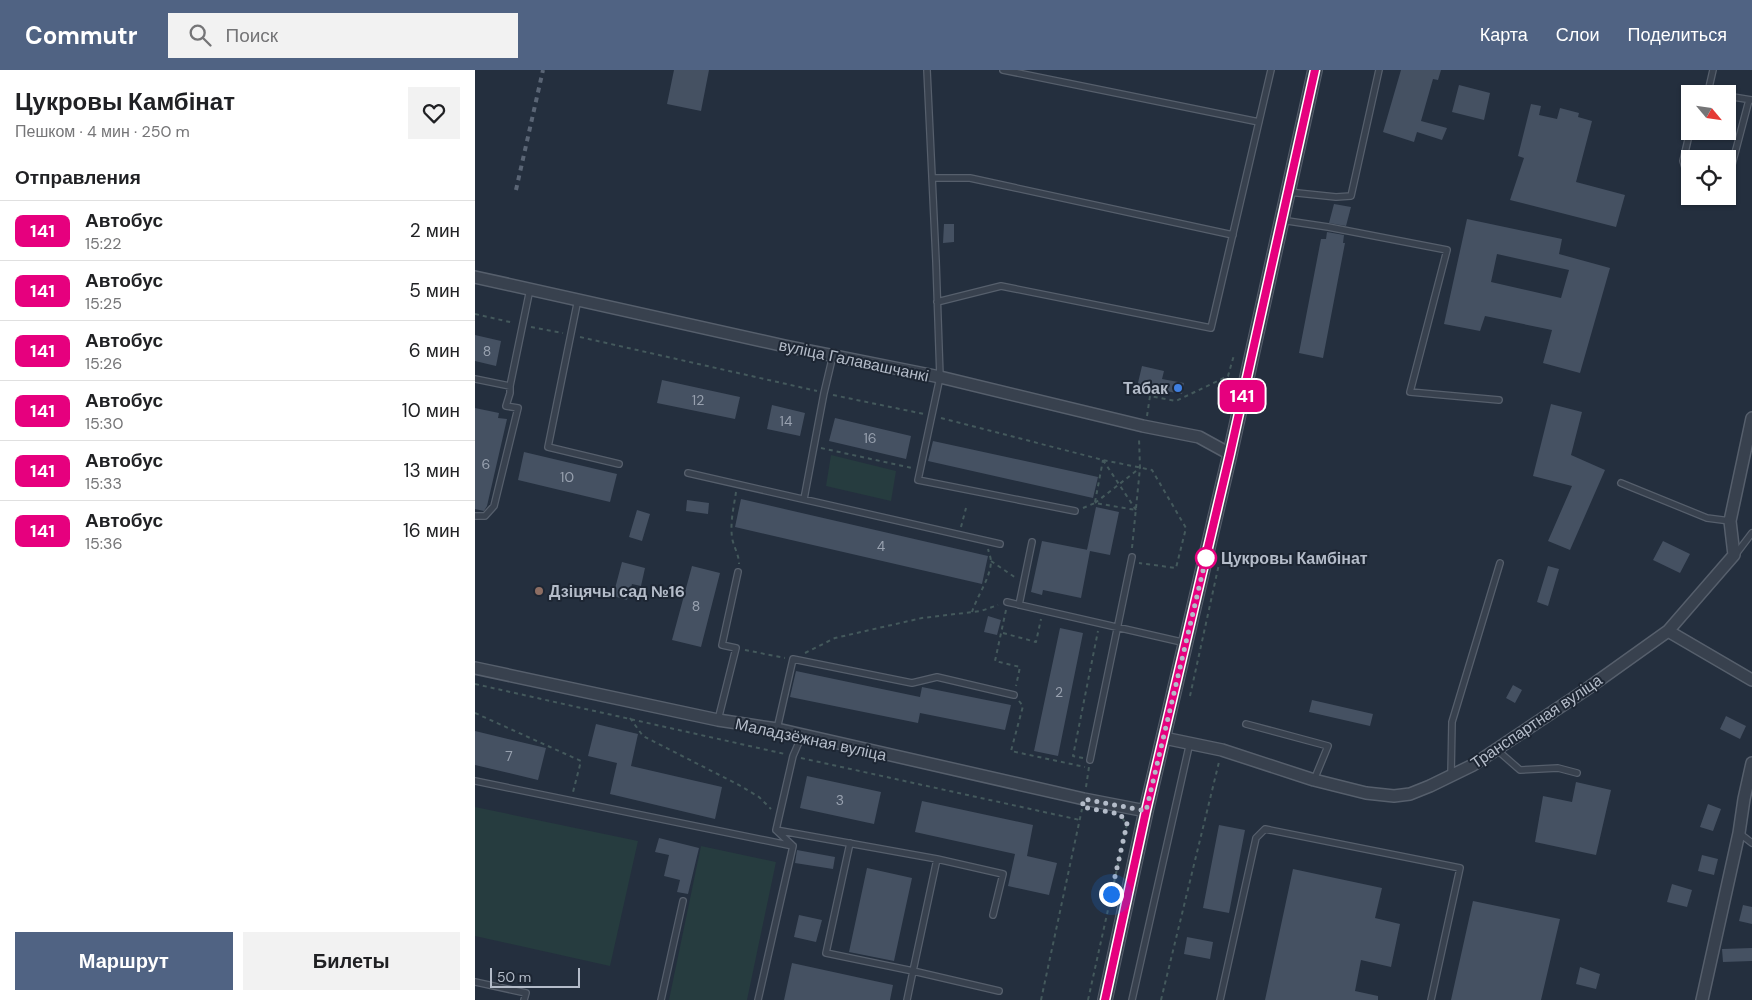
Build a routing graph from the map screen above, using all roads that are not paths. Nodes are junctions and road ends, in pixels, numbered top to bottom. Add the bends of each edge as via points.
1 (927, 70) edge
2 (1003, 70) edge
3 (1271, 70) edge
4 (1315, 70) edge
5 (1379, 70) edge
6 (1713, 70) edge
7 (1709, 85) edge
8 (1736, 98) edge
9 (1751, 100) edge
10 (1259, 122) junction
11 (1736, 152) edge
12 (932, 178) junction
13 (1288, 192) junction
14 (1281, 220) junction
15 (1233, 235) junction
16 (475, 277) edge
17 (530, 289) junction
18 (577, 299) junction
19 (937, 302) junction
20 (833, 355) junction
21 (940, 377) junction
22 (475, 379) edge
23 (510, 386) junction
24 (1499, 400) dead end
25 (1752, 418) edge
26 (1230, 454) junction
27 (619, 464) dead end
28 (688, 473) dead end
29 (1621, 483) dead end
30 (804, 498) junction
31 (1075, 511) road end
32 (475, 516) edge
33 (1730, 521) junction
34 (1752, 532) edge
35 (1032, 542) dead end
36 (1000, 544) dead end
37 (1734, 555) junction
38 (1131, 559) road end
39 (1499, 562) dead end
40 (739, 572) road end
41 (1007, 602) road end
42 (1019, 605) junction
43 (1116, 627) junction
44 (1668, 631) junction
45 (1186, 643) junction
46 (475, 668) edge
47 (1752, 680) edge
48 (1014, 695) road end
49 (718, 720) junction
50 (1246, 724) dead end
51 (777, 729) junction
52 (802, 735) junction
53 (1164, 738) junction
54 (1190, 742) junction
55 (1496, 749) junction
56 (1090, 760) road end
57 (1752, 763) edge
58 (1577, 773) dead end
59 (1451, 776) junction
60 (1314, 780) junction
61 (475, 781) edge
62 (1146, 811) junction
63 (776, 830) junction
64 (1739, 833) junction
65 (850, 843) junction
66 (1752, 843) edge
67 (793, 846) junction
68 (937, 859) junction
69 (683, 901) dead end
70 (993, 915) dead end
71 (913, 971) junction
72 (475, 982) edge
73 (999, 991) dead end
74 (525, 1000) edge
75 (661, 1000) edge
76 (758, 1000) edge
77 (907, 1000) edge
78 (1105, 1000) edge
79 (1132, 1000) edge
80 (1220, 1000) edge
81 (1431, 1000) edge
82 (1703, 1000) edge

1 - 12 lane
2 - 10 lane
3 - 10 lane
4 - 13 street
5 - 13 lane via 1351,196
6 - 7 lane
8 - 9 lane
9 - 11 lane
10 - 15 lane
12 - 15 lane via 970,178
12 - 19 lane
13 - 14 street
14 - 24 lane via 1447,250 1410,392
14 - 26 street
15 - 19 lane via 1211,328 1001,286
16 - 17 street, вуліца Галавашчанкі
17 - 18 street, вуліца Галавашчанкі
17 - 23 lane
18 - 20 street, вуліца Галавашчанкі
18 - 27 lane via 548,447
19 - 21 lane
20 - 21 street, вуліца Галавашчанкі
20 - 30 lane
21 - 26 street, вуліца Галавашчанкі via 1199,437
21 - 31 lane via 918,480
22 - 23 lane
23 - 32 lane via 506,406 518,408 494,506 485,516
25 - 33 street
26 - 45 street
28 - 30 lane
29 - 33 lane via 1707,518
30 - 36 lane
33 - 37 street
34 - 37 lane
35 - 42 lane
37 - 44 street, Транспартная вуліца
38 - 43 lane
39 - 59 lane via 1452,722
40 - 49 lane via 722,645 736,648
41 - 42 lane
42 - 43 lane
43 - 45 lane
43 - 56 lane
44 - 47 street
44 - 55 street, Транспартная вуліца
45 - 53 street
46 - 49 street, Маладзёжная вуліца
48 - 51 lane via 937,677 912,683 793,659
49 - 51 street, Маладзёжная вуліца
50 - 60 lane via 1328,746
51 - 52 street, Маладзёжная вуліца
52 - 62 street, Маладзёжная вуліца
52 - 63 lane via 793,756
53 - 54 street, Транспартная вуліца
53 - 62 street
54 - 60 street, Транспартная вуліца
54 - 79 lane
55 - 58 lane via 1520,770 1558,768
55 - 59 street, Транспартная вуліца
57 - 64 street
59 - 60 street, Транспартная вуліца via 1410,794 1394,796 1366,793
61 - 67 lane
62 - 78 street
63 - 65 lane
63 - 67 lane
64 - 66 lane
64 - 82 street
65 - 68 lane
65 - 71 lane via 826,953
67 - 76 lane
68 - 70 lane via 1003,874
68 - 71 lane
69 - 75 lane
71 - 73 lane
71 - 77 lane
72 - 74 lane via 526,993
80 - 81 lane via 1256,838 1265,829 1460,868

